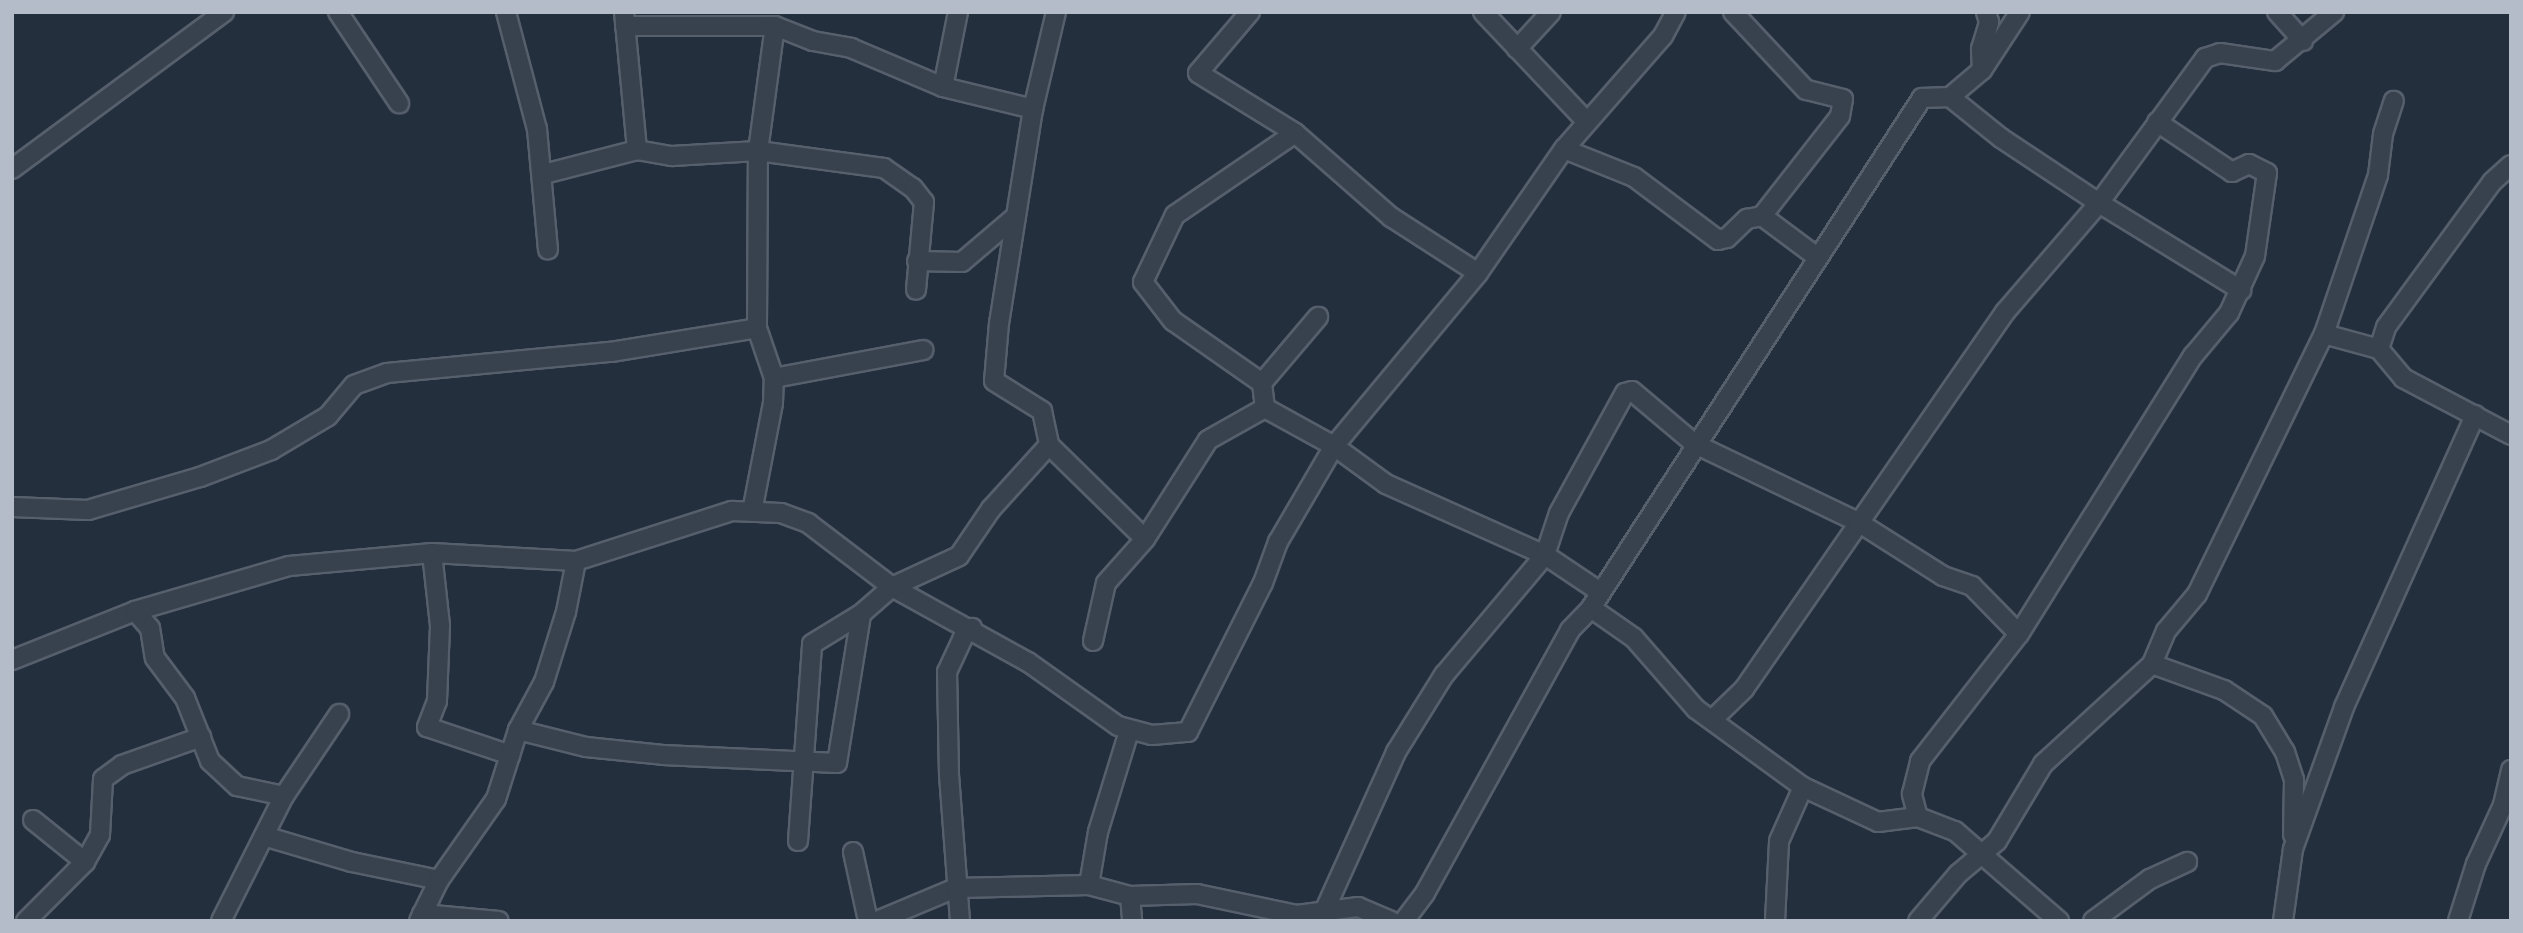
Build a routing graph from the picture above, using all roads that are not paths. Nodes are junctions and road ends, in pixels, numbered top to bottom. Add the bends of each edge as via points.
1 (223, 12) edge
2 (338, 12) edge
3 (506, 12) edge
4 (958, 12) edge
5 (1056, 12) edge
6 (1250, 12) edge
7 (1483, 12) edge
8 (1551, 12) edge
9 (1676, 12) edge
10 (1733, 12) edge
11 (1986, 12) edge
12 (2020, 12) edge
13 (2277, 12) edge
14 (2334, 12) edge
15 (674, 18) edge
16 (624, 19) edge
17 (775, 26) junction
18 (2303, 41) junction
19 (1517, 49) junction
20 (1982, 70) junction
21 (943, 87) junction
22 (1950, 97) junction
23 (2395, 101) dead end
24 (399, 103) dead end
25 (1033, 109) junction
26 (1587, 121) junction
27 (2158, 122) junction
28 (1295, 133) junction
29 (1564, 149) junction
30 (637, 150) junction
31 (758, 151) junction
32 (2511, 165) edge
33 (13, 168) edge
34 (544, 174) junction
35 (2099, 203) junction
36 (1016, 216) junction
37 (1762, 216) junction
38 (548, 250) dead end
39 (1817, 257) junction
40 (917, 261) junction
41 (1478, 273) junction
42 (916, 290) dead end
43 (2241, 290) junction
44 (1318, 317) dead end
45 (757, 328) junction
46 (2324, 334) junction
47 (2379, 349) junction
48 (923, 350) dead end
49 (774, 378) junction
50 (1262, 383) junction
51 (1265, 408) junction
52 (2475, 415) junction
53 (2511, 435) edge
54 (1695, 444) junction
55 (1049, 445) junction
56 (1334, 446) junction
57 (12, 507) edge
58 (752, 512) junction
59 (1858, 522) junction
60 (1145, 540) junction
61 (432, 553) junction
62 (1545, 555) junction
63 (576, 561) junction
64 (892, 587) junction
65 (1595, 600) junction
66 (135, 611) junction
67 (861, 614) junction
68 (972, 628) junction
69 (2019, 634) junction
70 (1093, 641) dead end
71 (12, 660) edge
72 (2152, 664) junction
73 (339, 714) dead end
74 (1712, 720) junction
75 (518, 730) junction
76 (1129, 731) junction
77 (201, 737) junction
78 (510, 755) junction
79 (800, 763) junction
80 (2511, 770) edge
81 (1803, 787) junction
82 (284, 796) junction
83 (1913, 799) junction
84 (1917, 817) junction
85 (33, 820) dead end
86 (1878, 822) junction
87 (264, 836) junction
88 (798, 841) dead end
89 (2293, 849) junction
90 (1982, 851) junction
91 (852, 852) dead end
92 (85, 862) junction
93 (2187, 862) dead end
94 (439, 880) junction
95 (1089, 885) junction
96 (956, 888) junction
97 (1130, 896) junction
98 (1323, 914) junction
99 (421, 917) edge
100 (1411, 918) edge
101 (26, 921) edge
102 (221, 921) edge
103 (499, 921) edge
104 (868, 921) edge
105 (877, 921) edge
106 (960, 921) edge
107 (1132, 921) edge
108 (1391, 921) edge
109 (1775, 921) edge
110 (1918, 921) edge
111 (2059, 921) edge
112 (2093, 921) edge
113 (2283, 921) edge
114 (2458, 921) edge

1 - 33 street
2 - 24 street
3 - 34 street
4 - 21 street
5 - 25 street
6 - 28 street via 1198,73
7 - 19 street
8 - 19 street
9 - 26 street via 1663,36
10 - 37 street via 1806,90 1843,99 1840,116
11 - 20 street via 1989,22 1981,49
12 - 20 street
13 - 18 street
14 - 18 street
15 - 16 street
15 - 17 street
16 - 30 street
17 - 21 street via 813,41 851,48
17 - 31 street
18 - 27 street via 2275,61 2220,53 2205,58
19 - 26 street
20 - 22 street
21 - 25 street
22 - 35 street via 2001,138
22 - 39 street via 1922,98
23 - 46 street via 2383,134 2378,175
25 - 36 street
26 - 29 street
27 - 35 street
27 - 43 street via 2232,172 2249,164 2267,173 2255,256
28 - 41 street via 1391,217
28 - 50 street via 1175,215 1143,282 1173,321
29 - 37 street via 1634,177 1718,240 1727,238 1747,219
29 - 41 street
30 - 31 street via 672,156
30 - 34 street
31 - 40 street via 884,168 913,188 924,202
31 - 45 street
32 - 47 street via 2492,182 2386,327
34 - 38 street
35 - 43 street
35 - 59 street via 2006,312
36 - 40 street via 961,262
36 - 55 street via 995,381 1042,411
37 - 39 street
39 - 54 street
40 - 42 street
41 - 56 street
43 - 69 street via 2122,464
44 - 50 street
45 - 49 street
45 - 57 street via 611,352 387,373 354,385 328,416 271,450 200,477 88,510
46 - 47 street
46 - 72 street via 2197,594 2166,631
47 - 52 street via 2403,378
48 - 49 street
49 - 58 street via 770,432
50 - 51 street
51 - 56 street
51 - 60 street via 1208,440
52 - 53 street
52 - 89 street via 2344,707
54 - 59 street
54 - 62 street via 1632,391 1625,393 1559,513
54 - 65 street
55 - 60 street
55 - 64 street via 991,509 959,556
56 - 62 street via 1386,484
56 - 76 street via 1278,542 1263,583 1188,732 1172,736
58 - 63 street via 701,518
58 - 64 street via 781,513 808,523
59 - 69 street via 1943,576 1972,586
59 - 74 street via 1744,689
60 - 70 street via 1106,583
61 - 63 street
61 - 66 street via 289,566
61 - 78 street via 440,626 437,701 427,727
62 - 65 street
62 - 98 street via 1444,674 1396,752
63 - 75 street via 548,669
64 - 67 street
64 - 68 street
65 - 74 street via 1696,709
65 - 100 street via 1570,630
66 - 71 street
66 - 77 street via 149,628 155,658 186,698
67 - 79 street via 812,645
67 - 79 street via 841,755 837,763
68 - 76 street
68 - 96 street via 947,672
69 - 83 street via 1920,761
72 - 89 street via 2224,690 2263,716 2285,752 2294,779
72 - 90 street via 2043,764 2015,816 1997,841
73 - 82 street
74 - 81 street
75 - 78 street
75 - 79 street via 586,747
76 - 95 street via 1098,832
77 - 82 street via 209,761 237,786
77 - 92 street via 122,765 103,779 100,835
78 - 94 street via 496,799
79 - 88 street
80 - 114 street via 2504,805 2476,864
81 - 86 street
81 - 109 street via 1779,841
82 - 87 street
83 - 84 street
83 - 86 street
84 - 86 street
84 - 90 street via 1955,831
85 - 92 street
87 - 94 street via 352,862
87 - 102 street
89 - 113 street
90 - 110 street
90 - 111 street
91 - 104 street
92 - 101 street
93 - 112 street via 2150,879
94 - 99 street
95 - 96 street
95 - 97 street
96 - 105 street
96 - 106 street
97 - 98 street via 1197,894 1297,915
97 - 107 street
98 - 108 street via 1358,907
99 - 103 street

